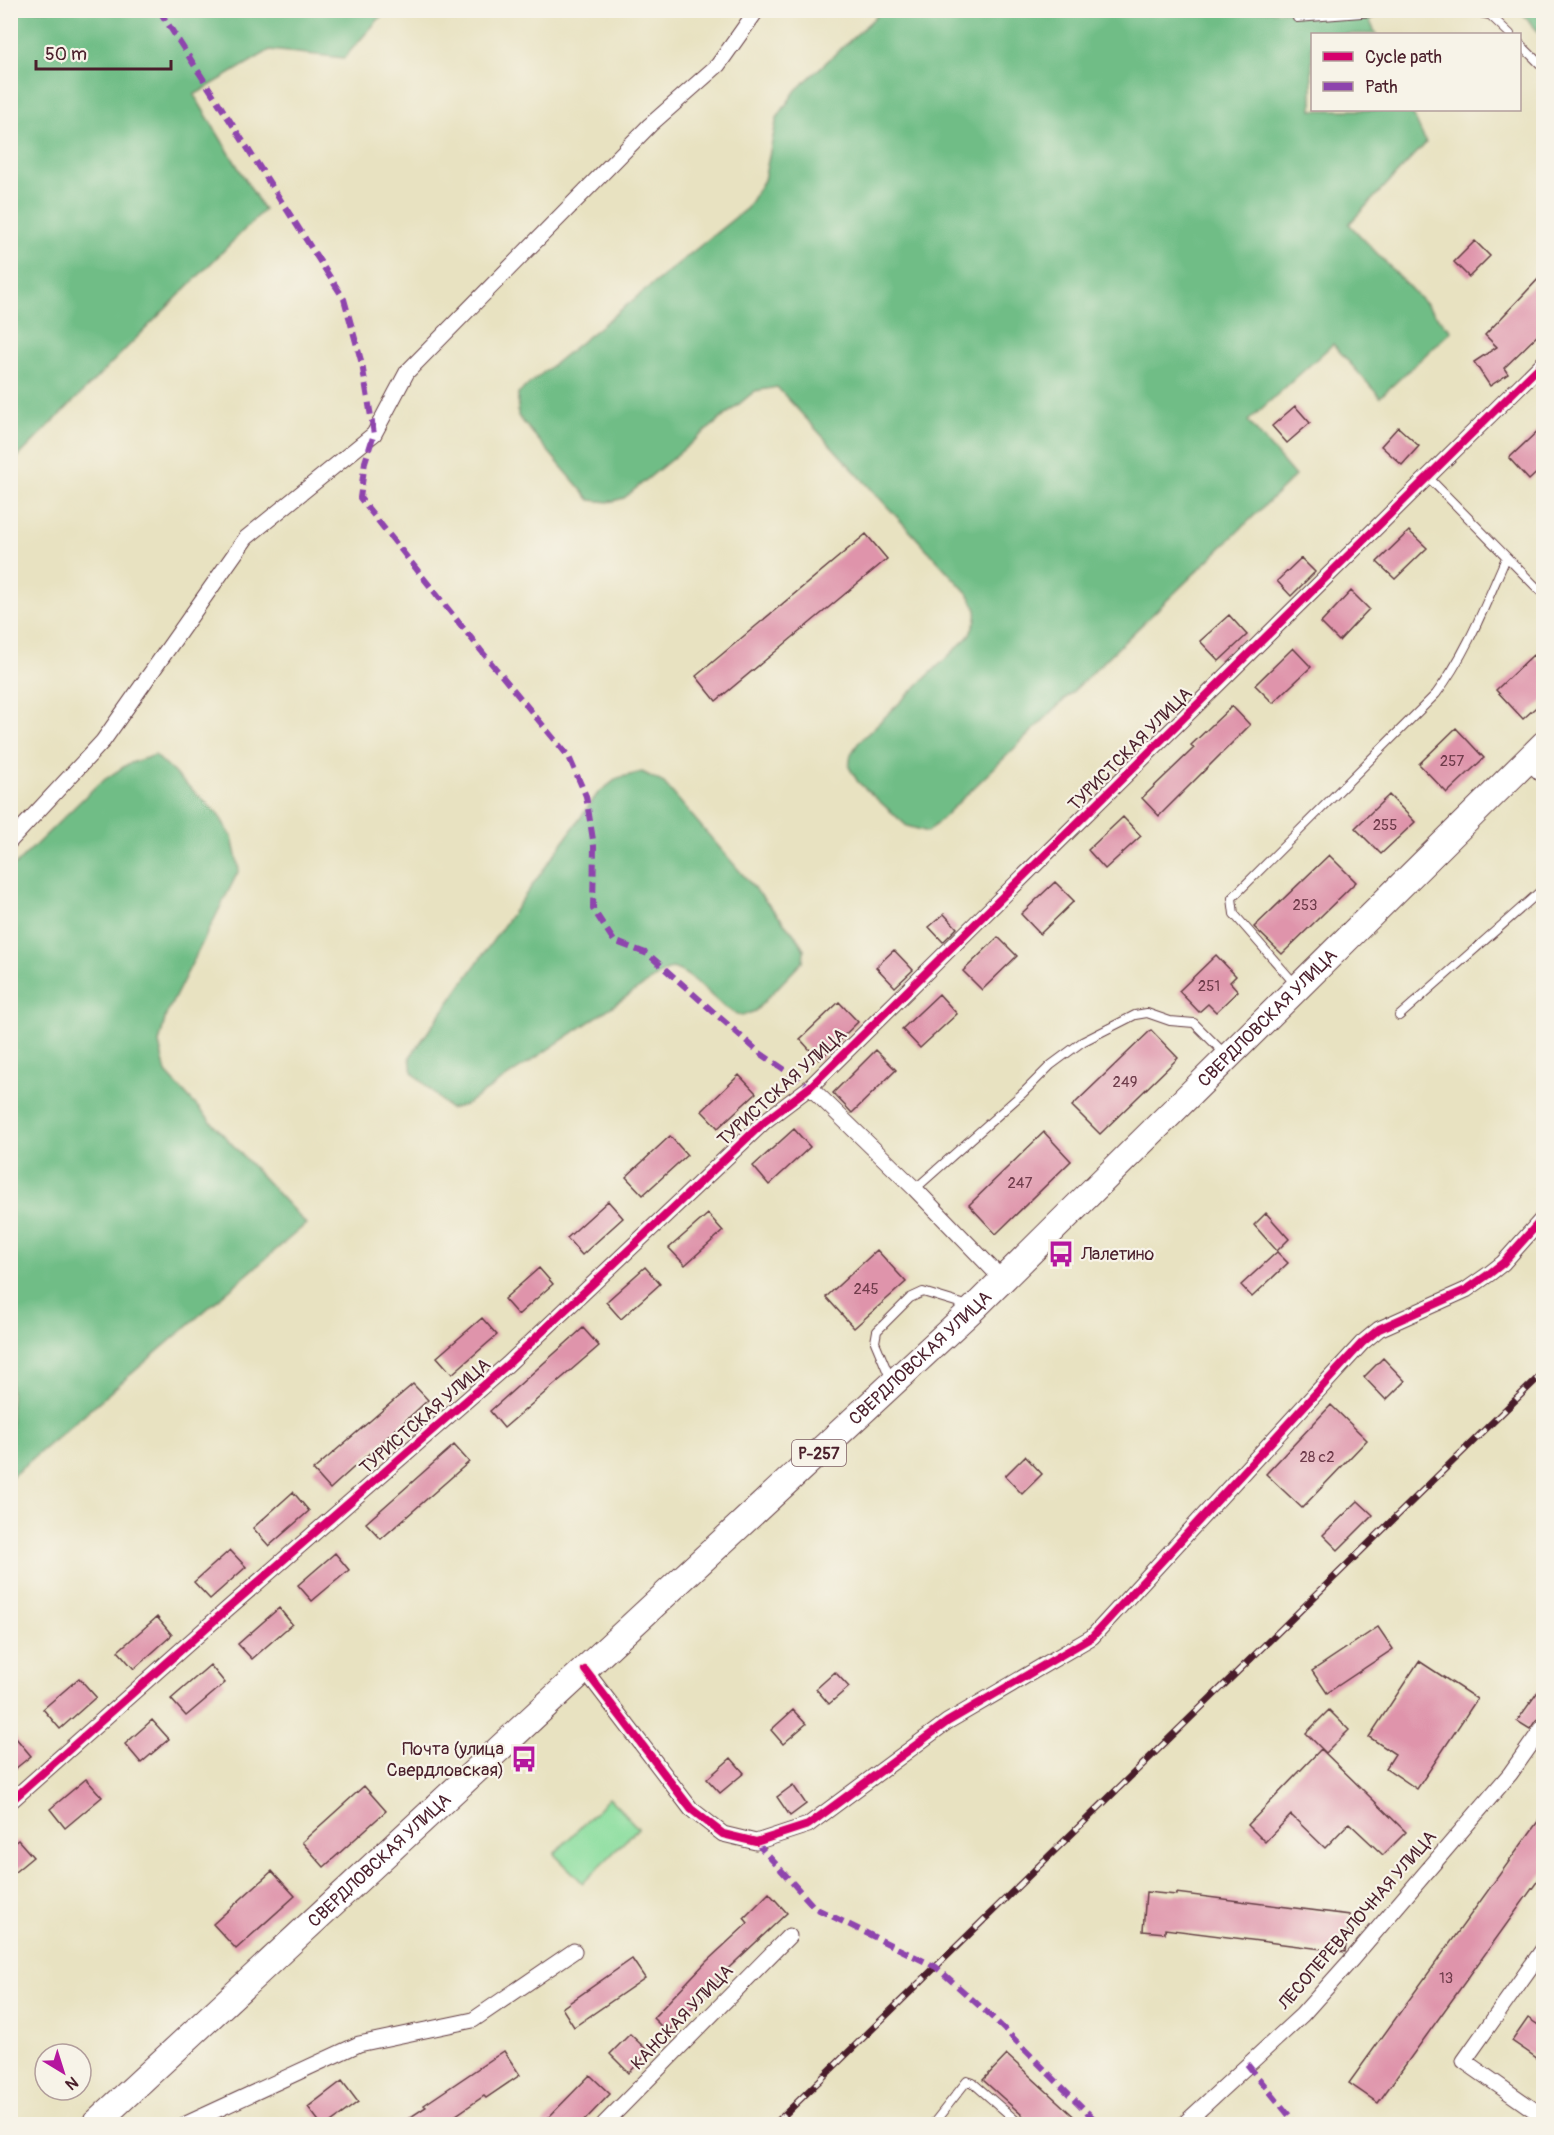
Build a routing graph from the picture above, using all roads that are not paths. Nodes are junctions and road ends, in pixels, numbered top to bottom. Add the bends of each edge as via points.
1 (758, 10) edge
2 (1400, 10) edge
3 (1467, 10) edge
4 (1297, 18) dead end
5 (1509, 33) edge
6 (1521, 45) edge
7 (1544, 68) edge
8 (1544, 362) edge
9 (1428, 477) junction
10 (1506, 558) junction
11 (1544, 595) edge
12 (1544, 744) edge
13 (1525, 763) junction
14 (1544, 781) edge
15 (10, 841) edge
16 (1544, 888) edge
17 (1298, 987) junction
18 (1399, 1016) dead end
19 (1228, 1056) junction
20 (810, 1087) junction
21 (915, 1189) junction
22 (1544, 1217) edge
23 (1002, 1279) junction
24 (974, 1308) junction
25 (893, 1384) junction
26 (585, 1670) junction
27 (1544, 1726) edge
28 (10, 1802) edge
29 (789, 1936) dead end
30 (1544, 1948) edge
31 (574, 1951) dead end
32 (1544, 2117) edge
33 (106, 2121) edge
34 (186, 2124) edge
35 (604, 2124) edge
36 (933, 2124) edge
37 (1020, 2124) edge
38 (1184, 2124) edge

1 - 15 street via 718,65 650,125 407,372 374,435 246,538 103,741
2 - 4 lane
3 - 5 lane via 1490,15
6 - 7 lane
8 - 9 street, ТУРИСТСКАЯ УЛИЦА
9 - 10 lane
9 - 20 street, ТУРИСТСКАЯ УЛИЦА
10 - 11 lane
10 - 17 lane via 1463,653 1436,694 1232,898 1234,914
12 - 13 highway, СВЕРДЛОВСКАЯ УЛИЦА / Р-257
13 - 14 lane
13 - 17 highway, СВЕРДЛОВСКАЯ УЛИЦА / Р-257
16 - 18 lane
17 - 19 highway, СВЕРДЛОВСКАЯ УЛИЦА / Р-257
19 - 21 lane via 1194,1023 1170,1021 1147,1013 1136,1015 1082,1042 1051,1065
19 - 23 highway, СВЕРДЛОВСКАЯ УЛИЦА / Р-257
20 - 21 street
20 - 28 street, ТУРИСТСКАЯ УЛИЦА via 765,1121 507,1365
21 - 23 street
22 - 26 street via 1503,1263 1474,1285 1379,1329 1362,1343 1092,1637 947,1722 808,1825 756,1842 723,1834 691,1809
23 - 24 highway, СВЕРДЛОВСКАЯ УЛИЦА / Р-257
24 - 25 highway, СВЕРДЛОВСКАЯ УЛИЦА / Р-257
24 - 25 lane via 923,1292 910,1298 877,1331 875,1342
25 - 26 highway, СВЕРДЛОВСКАЯ УЛИЦА / Р-257
26 - 33 highway, СВЕРДЛОВСКАЯ УЛИЦА / Р-257
27 - 38 street, ЛЕСОПЕРЕВАЛОЧНАЯ УЛИЦА via 1510,1774 1302,2015
29 - 35 street, КАНСКАЯ УЛИЦА
30 - 32 street via 1464,2061
31 - 34 street via 473,2020 359,2044
36 - 37 lane via 968,2081

